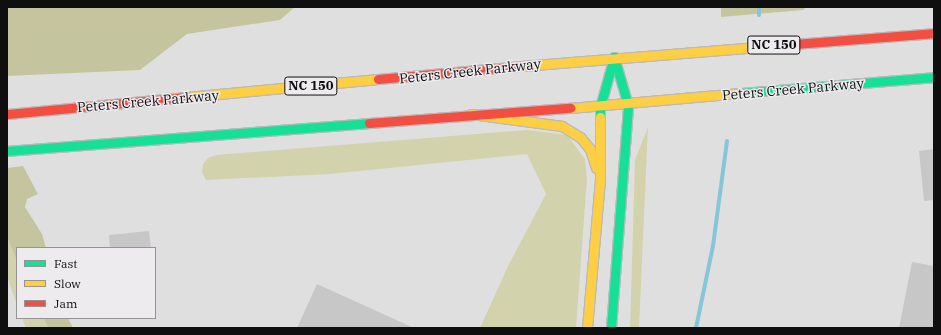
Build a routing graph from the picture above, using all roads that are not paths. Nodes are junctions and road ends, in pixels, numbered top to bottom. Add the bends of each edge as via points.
1 (934, 33) edge
2 (614, 57) junction
3 (934, 77) edge
4 (628, 105) junction
5 (600, 107) junction
6 (7, 114) edge
7 (471, 114) junction
8 (7, 151) edge
9 (600, 180) junction
10 (588, 328) edge
11 (611, 328) edge

1 - 2 main road, Peters Creek Parkway / NC 150
2 - 4 main road
2 - 5 main road
2 - 6 main road, Peters Creek Parkway / NC 150
3 - 4 main road, Peters Creek Parkway via 693,97
4 - 5 main road, Peters Creek Parkway
4 - 11 main road
5 - 7 main road, Peters Creek Parkway
5 - 9 main road
7 - 8 main road, Peters Creek Parkway via 194,139
7 - 9 main road via 562,126 572,131 590,149
9 - 10 main road

